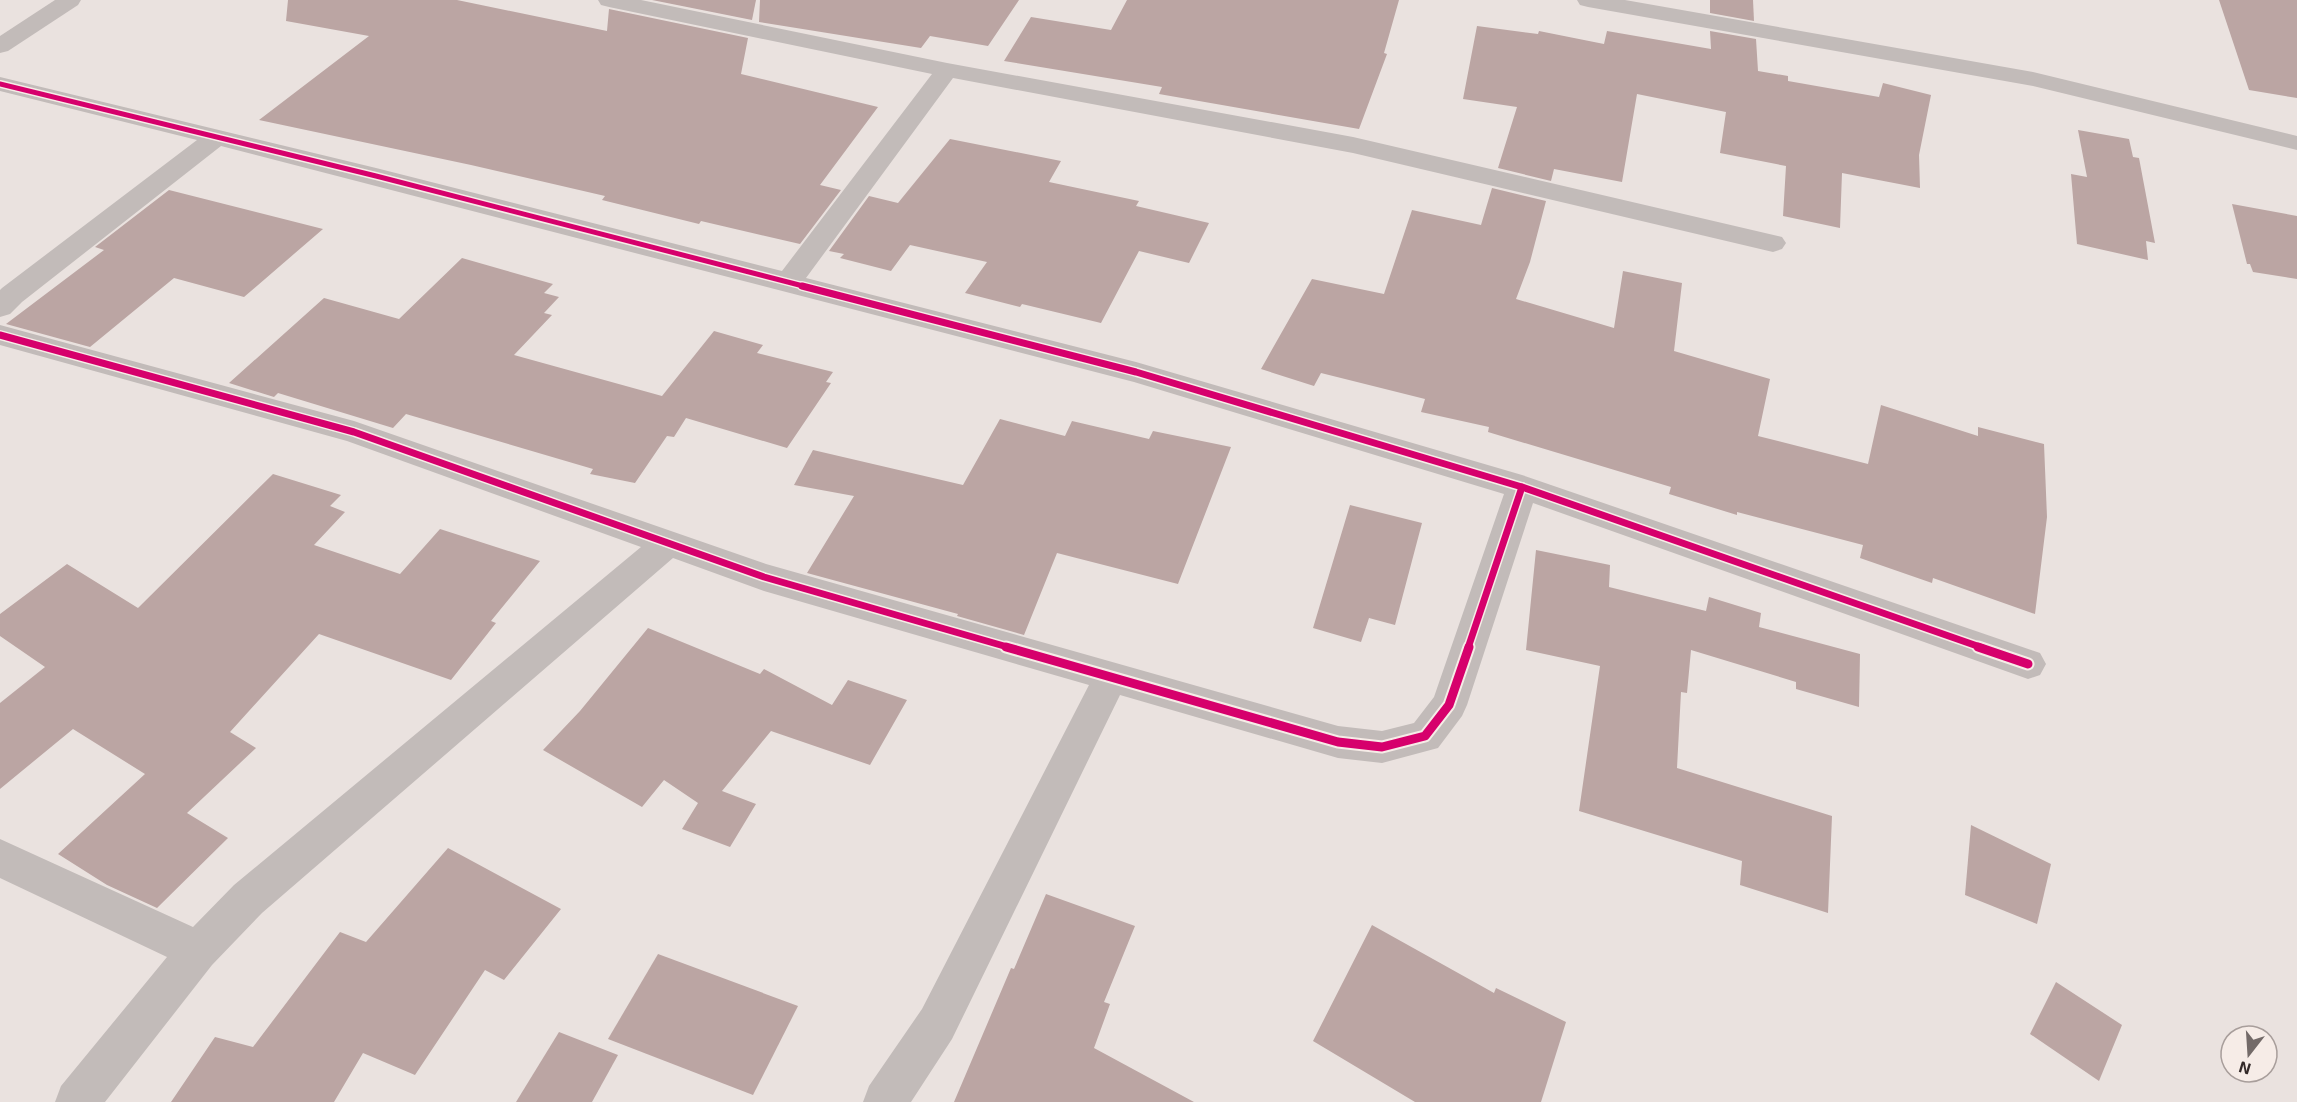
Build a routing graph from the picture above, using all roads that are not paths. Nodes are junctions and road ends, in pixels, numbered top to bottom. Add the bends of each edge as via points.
1 (70, 0) edge
2 (609, 0) edge
3 (1588, 0) edge
4 (0, 46) edge
5 (948, 70) junction
6 (0, 84) edge
7 (216, 137) junction
8 (2297, 143) edge
9 (1773, 243) dead end
10 (788, 283) junction
11 (0, 307) edge
12 (0, 335) edge
13 (1521, 488) junction
14 (666, 544) junction
15 (2028, 664) dead end
16 (1111, 677) junction
17 (0, 858) edge
18 (198, 951) junction
19 (76, 1102) edge
20 (885, 1102) edge

1 - 4 street
2 - 5 street
3 - 8 street via 2033,78
5 - 9 street via 1353,145
5 - 10 street
6 - 7 street
7 - 10 street
7 - 11 street
10 - 13 street via 1136,372
12 - 14 street via 354,432
13 - 15 street
13 - 16 street via 1449,705 1425,736 1382,747 1338,742
14 - 16 street via 764,578
14 - 18 street via 248,899
16 - 20 street via 937,1024
17 - 18 street
18 - 19 street

